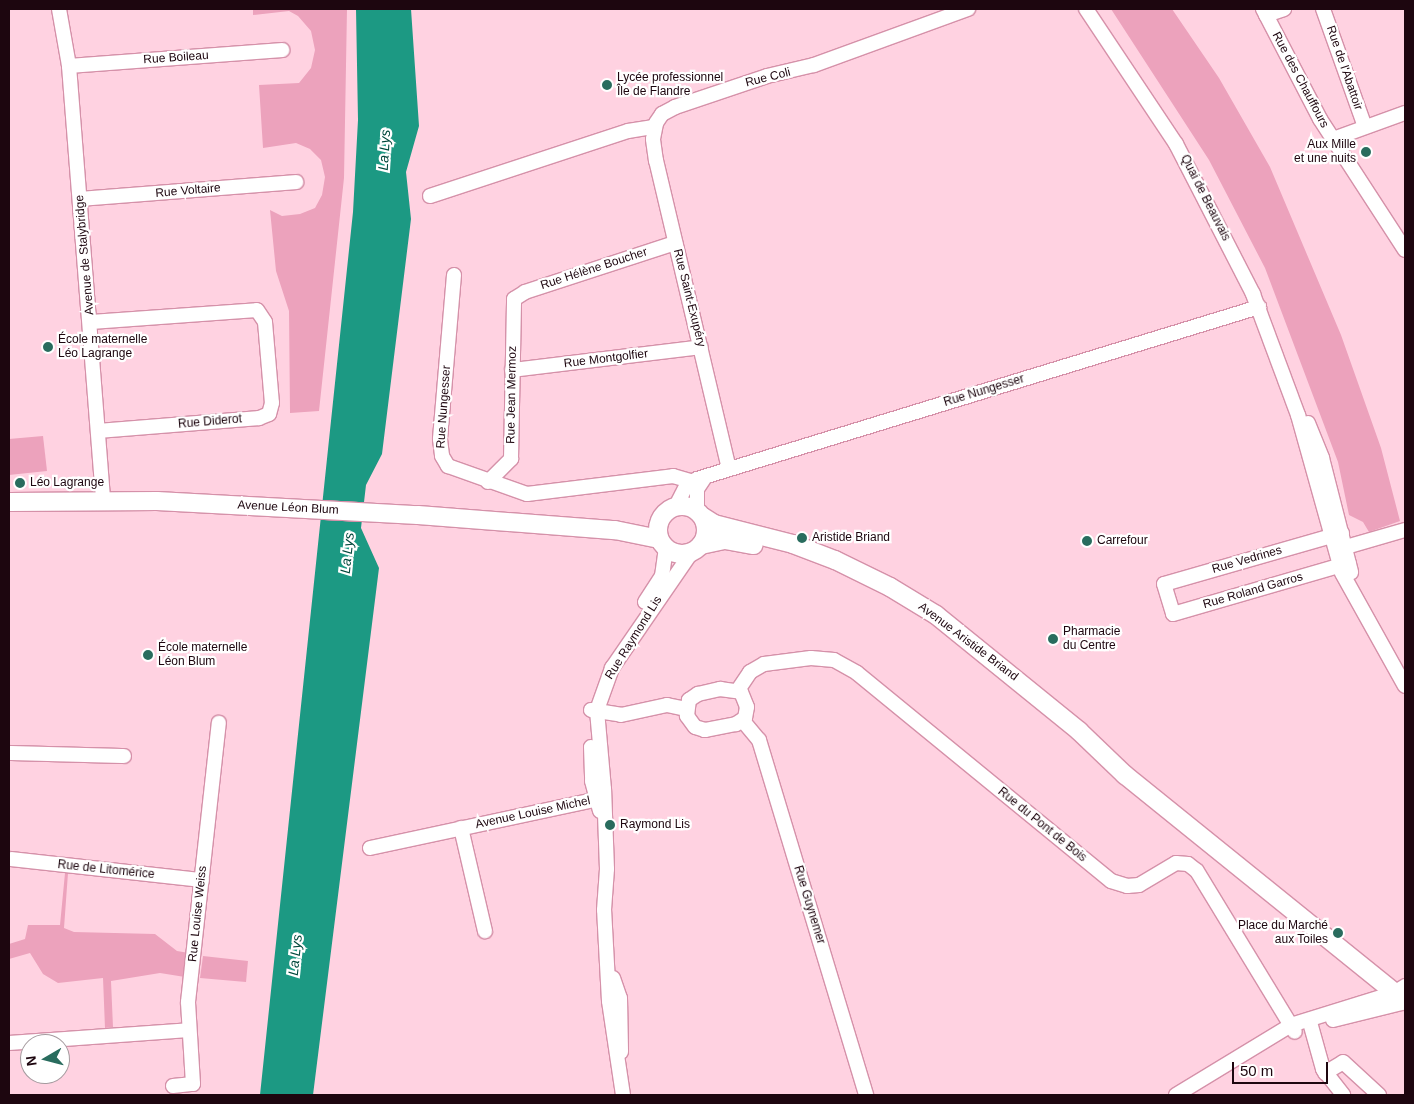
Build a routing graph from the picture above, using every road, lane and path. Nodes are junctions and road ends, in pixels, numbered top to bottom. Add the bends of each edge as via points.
1 (59, 9) edge
2 (968, 9) edge
3 (1086, 9) edge
4 (1092, 9) edge
5 (1284, 9) edge
6 (1324, 9) edge
7 (1264, 12) edge
8 (1101, 29) junction
9 (282, 50) dead end
10 (69, 66) junction
11 (1405, 113) edge
12 (654, 127) junction
13 (1365, 127) junction
14 (1332, 139) junction
15 (296, 182) dead end
16 (430, 196) dead end
17 (80, 199) junction
18 (675, 243) junction
19 (1405, 250) edge
20 (454, 275) dead end
21 (514, 299) joint
22 (1259, 307) junction
23 (91, 322) junction
24 (701, 347) junction
25 (512, 370) junction
26 (99, 430) junction
27 (729, 469) junction
28 (699, 480) junction
29 (488, 482) junction
30 (9, 492) edge
31 (103, 498) junction
32 (9, 502) edge
33 (676, 506) junction
34 (700, 514) junction
35 (661, 517) junction
36 (542, 522) junction
37 (1405, 530) edge
38 (1338, 542) junction
39 (662, 544) junction
40 (696, 549) junction
41 (1344, 564) junction
42 (1168, 597) joint
43 (1405, 686) edge
44 (738, 690) junction
45 (686, 709) junction
46 (594, 710) junction
47 (742, 721) junction
48 (219, 723) dead end
49 (9, 752) edge
50 (124, 756) dead end
51 (1125, 775) junction
52 (600, 799) junction
53 (461, 828) junction
54 (370, 848) dead end
55 (11, 859) dead end
56 (202, 880) junction
57 (485, 931) dead end
58 (1402, 996) edge
59 (1310, 1022) junction
60 (1293, 1029) junction
61 (189, 1030) junction
62 (9, 1043) edge
63 (1325, 1074) junction
64 (173, 1086) dead end
65 (623, 1095) edge
66 (866, 1095) edge
67 (1176, 1095) edge
68 (1343, 1095) edge
69 (1379, 1095) edge

1 - 10 street, Avenue de Stalybridge
2 - 12 street, Rue Coli via 941,22 809,67 768,76 675,107 662,114
3 - 8 street, Quai de Beauvais
4 - 8 street, Quai de Beauvais
5 - 7 street
6 - 13 street, Rue de l'Abattoir
7 - 14 street, Rue des Chauffours
8 - 22 street, Quai de Beauvais via 1176,144
9 - 10 street, Rue Boileau
10 - 17 street, Avenue de Stalybridge
11 - 13 street
12 - 16 street via 628,131
12 - 18 street, Rue Saint-Exupéry via 656,161
13 - 14 street
14 - 19 street, Rue des Chauffours
15 - 17 street, Rue Voltaire
17 - 23 street, Avenue de Stalybridge
18 - 21 street, Rue Hélène Boucher via 525,292
18 - 24 street, Rue Saint-Exupéry
20 - 29 street, Rue Nungesser via 440,448 448,466
21 - 25 street, Rue Jean Mermoz
22 - 27 street, Rue Nungesser
22 - 38 street, Quai de Beauvais
23 - 26 street, Avenue de Stalybridge
23 - 26 street, Rue Diderot via 252,308 264,317 272,403 265,416
24 - 25 street, Rue Montgolfier
24 - 27 street, Rue Saint-Exupéry
25 - 29 street, Rue Jean Mermoz via 511,459
26 - 31 street, Avenue de Stalybridge
27 - 28 street, Rue Nungesser
28 - 29 street, Rue Nungesser via 673,476 531,495
28 - 33 street
28 - 34 street
30 - 31 main road, Avenue Léon Blum
31 - 32 main road, Avenue Léon Blum
31 - 36 main road, Avenue Léon Blum
33 - 34 main road
33 - 35 main road
34 - 40 main road via 706,531
34 - 51 main road, Avenue Aristide Briand via 714,524 784,542 826,557 912,600 1018,680
35 - 36 main road via 637,522
35 - 39 main road via 658,529
36 - 39 main road via 634,532
37 - 38 street, Rue Vedrines
38 - 41 street, Quai de Beauvais
38 - 42 street, Rue Vedrines via 1237,563 1164,584
39 - 40 main road via 676,554
39 - 46 street, Rue Raymond Lis via 662,576 603,666
40 - 46 street, Rue Raymond Lis via 612,668
40 - 51 main road, Avenue Aristide Briand via 725,540 765,548 813,563 882,595 944,634 1073,738
41 - 42 street, Rue Roland Garros via 1173,614
41 - 43 street, Quai de Beauvais via 1358,598
44 - 45 street via 698,694 689,700
44 - 47 street via 747,707
44 - 60 street, Rue du Pont de Bois via 750,672 764,664 811,658 834,660 857,673 1111,881 1127,886 1139,885 1176,863 1188,864 1197,871
45 - 46 street via 667,705 621,715
45 - 47 street via 690,723 702,729
46 - 52 street, Rue Raymond Lis
47 - 66 street, Rue Guynemer via 759,740
48 - 56 street, Rue Louise Weiss
49 - 50 street
51 - 58 main road, Avenue Aristide Briand
52 - 53 street, Avenue Louise Michel
52 - 65 street, Rue Raymond Lis via 604,822 612,1032 620,1062
53 - 54 street, Avenue Louise Michel
53 - 57 street, Avenue Louise Michel
55 - 56 street, Rue de Litomérice
56 - 61 street, Rue Louise Weiss via 188,1002
58 - 59 street
59 - 60 street
59 - 63 street
60 - 67 street
61 - 62 street
61 - 64 street, Rue Louise Weiss via 193,1084
63 - 68 street
63 - 69 street via 1339,1058

